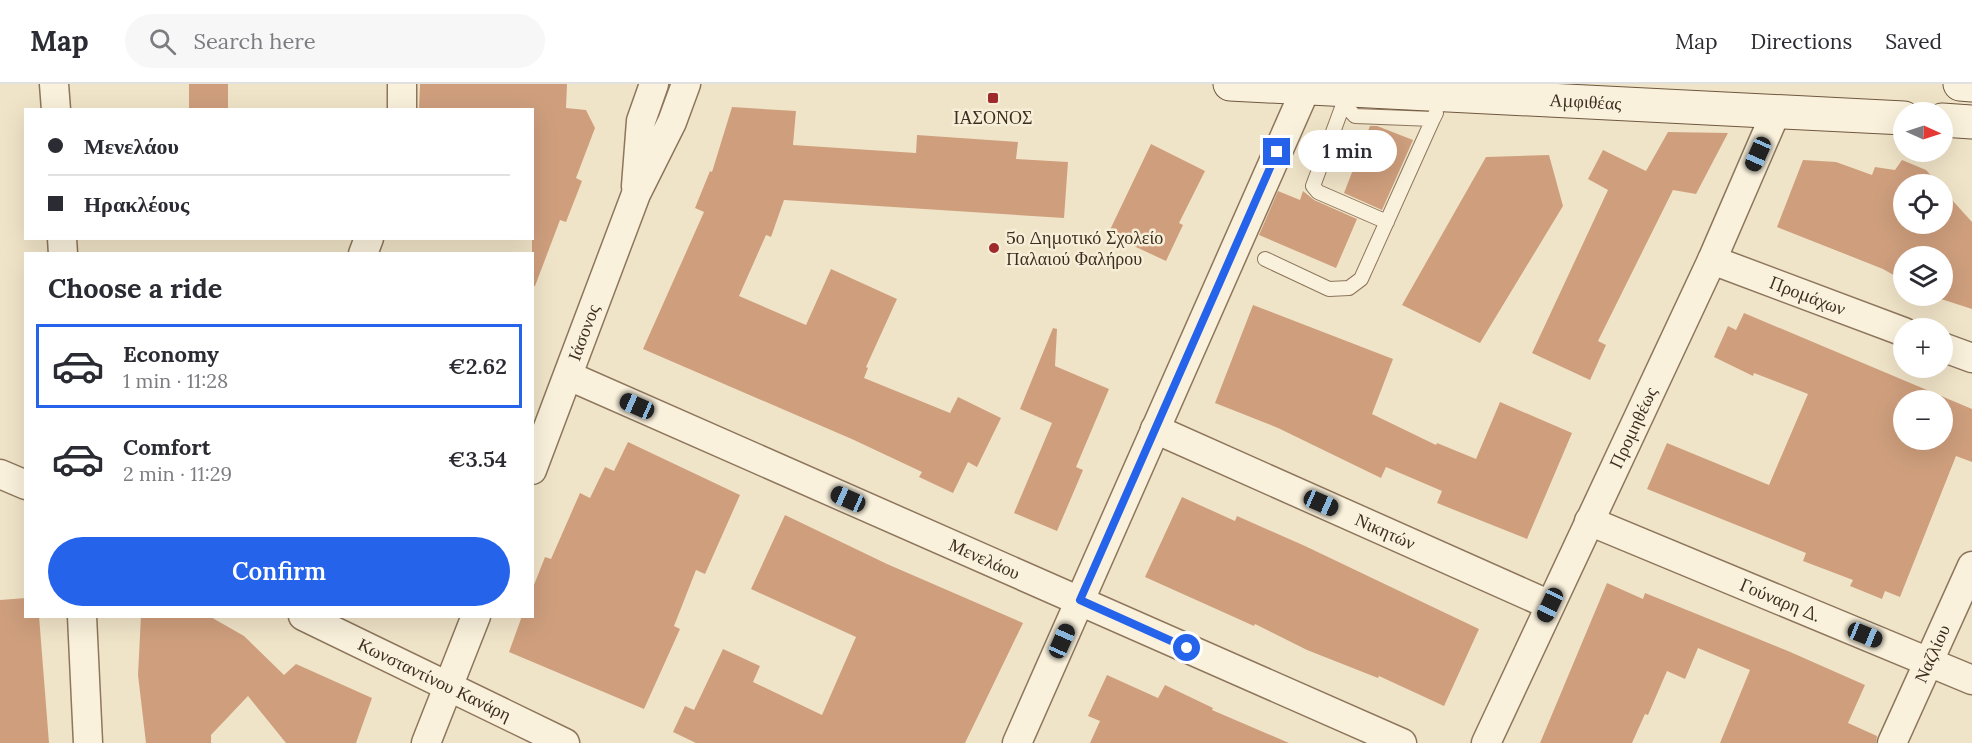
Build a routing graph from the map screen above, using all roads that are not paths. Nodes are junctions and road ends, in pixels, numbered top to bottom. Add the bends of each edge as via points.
1 (54, 84) edge
2 (402, 84) edge
3 (654, 84) edge
4 (686, 84) edge
5 (1230, 84) edge
6 (1960, 84) edge
7 (1972, 85) edge
8 (1327, 94) junction
9 (1438, 107) junction
10 (56, 108) edge
11 (402, 108) edge
12 (1776, 112) junction
13 (1893, 117) edge
14 (636, 194) junction
15 (1388, 222) junction
16 (1265, 259) dead end
17 (1712, 260) junction
18 (1893, 328) edge
19 (1953, 351) edge
20 (1972, 358) edge
21 (569, 376) junction
22 (1155, 429) junction
23 (534, 465) edge
24 (0, 474) edge
25 (24, 484) edge
26 (1589, 521) junction
27 (1972, 566) edge
28 (1080, 600) junction
29 (1550, 605) junction
30 (82, 618) edge
31 (307, 618) edge
32 (475, 618) edge
33 (1929, 662) junction
34 (1972, 680) edge
35 (449, 686) junction
36 (88, 743) edge
37 (426, 743) edge
38 (565, 743) edge
39 (1017, 743) edge
40 (1402, 743) edge
41 (1486, 743) edge
42 (1892, 743) edge

1 - 10 street
2 - 11 street
3 - 14 street, Ιάσονος via 638,140
4 - 14 street, Ιάσονος
5 - 8 main road, Αμφιθέας
6 - 7 main road
8 - 9 main road, Αμφιθέας
8 - 15 lane via 1313,186 1318,192
8 - 22 street
9 - 12 main road, Αμφιθέας
9 - 15 lane
12 - 13 main road, Αμφιθέας
12 - 17 street, Προμηθέως
14 - 21 street, Ιάσονος
15 - 16 lane via 1361,279 1349,288 1329,289
17 - 18 street, Προμάχων
17 - 26 street, Προμηθέως
19 - 20 street
21 - 23 street, Ιάσονος
21 - 28 street, Μενελάου
22 - 28 street
22 - 29 street, Νικητών
24 - 25 street
26 - 29 street, Προμηθέως
26 - 33 street, Γούναρη Δ.
27 - 33 street, Ναζλίου
28 - 39 street
28 - 40 street, Μενελάου
29 - 41 street, Προμηθέως
30 - 36 street
31 - 35 street, Κωνσταντίνου Κανάρη
32 - 35 street
33 - 34 street, Γούναρη Δ.
33 - 42 street, Ναζλίου
35 - 37 street
35 - 38 street, Κωνσταντίνου Κανάρη

